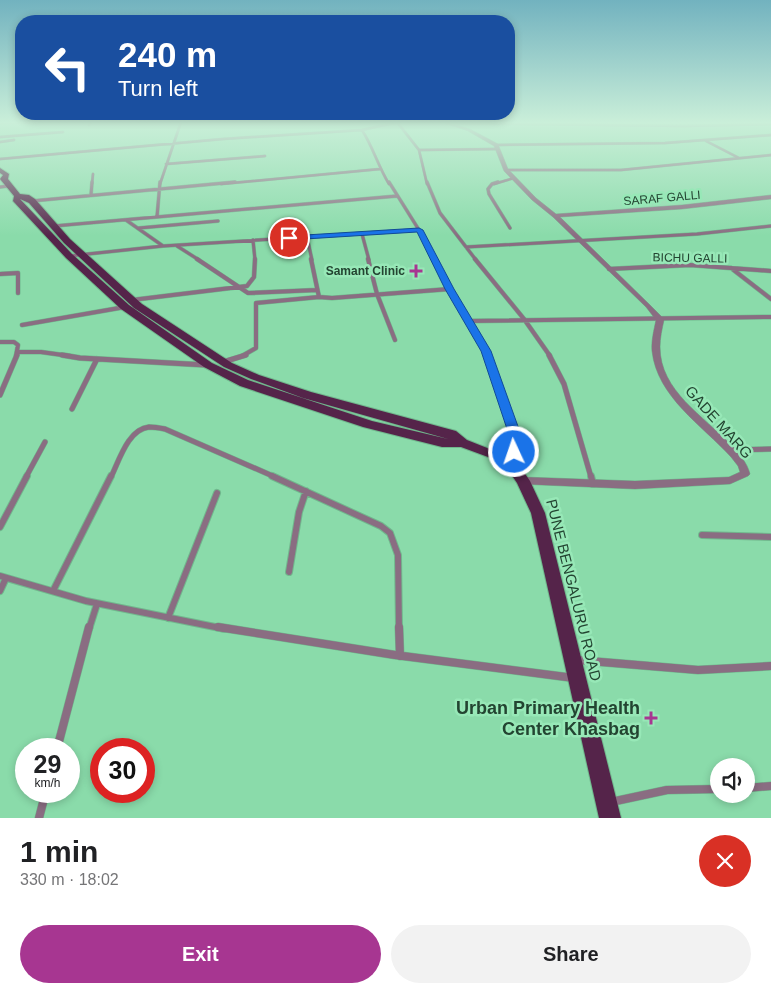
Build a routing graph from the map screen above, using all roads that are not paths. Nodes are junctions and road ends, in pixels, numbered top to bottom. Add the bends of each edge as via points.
1 (167, 160) edge
2 (213, 160) edge
3 (377, 160) edge
4 (421, 160) edge
5 (502, 160) edge
6 (718, 160) edge
7 (166, 164) junction
8 (380, 169) junction
9 (0, 170) edge
10 (506, 170) junction
11 (93, 174) dead end
12 (514, 178) junction
13 (3, 183) edge
14 (160, 189) junction
15 (91, 195) junction
16 (18, 196) junction
17 (397, 196) junction
18 (771, 197) edge
19 (32, 201) junction
20 (556, 216) junction
21 (157, 217) junction
22 (126, 220) junction
23 (218, 221) dead end
24 (53, 226) junction
25 (771, 226) edge
26 (139, 228) junction
27 (510, 228) dead end
28 (419, 230) junction
29 (362, 234) junction
30 (307, 237) junction
31 (252, 240) junction
32 (578, 240) junction
33 (177, 245) junction
34 (163, 246) junction
35 (466, 248) junction
36 (75, 255) junction
37 (730, 268) junction
38 (609, 269) junction
39 (771, 271) edge
40 (0, 274) edge
41 (238, 287) junction
42 (450, 289) junction
43 (317, 290) junction
44 (18, 292) dead end
45 (376, 294) junction
46 (319, 296) junction
47 (771, 300) edge
48 (128, 304) junction
49 (524, 318) junction
50 (771, 318) edge
51 (468, 320) junction
52 (660, 320) junction
53 (22, 325) dead end
54 (395, 340) dead end
55 (0, 342) edge
56 (18, 352) junction
57 (97, 359) junction
58 (223, 362) junction
59 (208, 365) junction
60 (0, 395) edge
61 (72, 409) dead end
62 (45, 442) dead end
63 (462, 443) junction
64 (771, 449) edge
65 (730, 450) junction
66 (510, 462) junction
67 (523, 481) junction
68 (594, 484) junction
69 (306, 491) junction
70 (217, 493) dead end
71 (0, 527) edge
72 (702, 535) dead end
73 (771, 537) edge
74 (289, 572) dead end
75 (3, 577) edge
76 (0, 591) edge
77 (53, 591) junction
78 (97, 604) junction
79 (168, 618) junction
80 (400, 656) junction
81 (573, 659) junction
82 (771, 666) edge
83 (577, 678) junction
84 (60, 738) edge
85 (771, 786) edge
86 (755, 787) edge
87 (710, 789) edge
88 (42, 803) edge
89 (608, 811) edge
90 (38, 818) edge

1 - 7 street
2 - 7 street
3 - 8 street
4 - 35 street via 429,191 440,213
5 - 10 street
6 - 10 street via 621,170
7 - 14 street
8 - 14 street
8 - 17 street
9 - 13 main road via 7,175
10 - 12 street
11 - 15 street
12 - 20 street
12 - 27 street via 492,184 488,189
13 - 16 main road
14 - 15 street
14 - 21 street
15 - 19 street
16 - 19 main road
16 - 36 main road via 16,200
17 - 21 street
17 - 28 street
18 - 20 street, SARAF GALLI
19 - 24 main road
20 - 32 street
21 - 22 street
22 - 24 street
22 - 26 street
23 - 26 street
24 - 36 main road
25 - 32 street via 697,234
26 - 34 street
28 - 29 street
28 - 42 street
29 - 30 street
29 - 45 street
30 - 31 street
30 - 43 street
31 - 33 street
31 - 41 street via 253,279 247,286
32 - 35 street
32 - 38 street
33 - 34 street
33 - 41 street
34 - 36 street
35 - 49 street
36 - 48 main road
37 - 38 street, BICHU GALLI via 690,265
37 - 39 street, BICHU GALLI
37 - 47 street
38 - 52 street
40 - 44 street via 18,273
41 - 43 street via 251,294
41 - 48 street
42 - 45 street
42 - 51 street
43 - 46 street
45 - 46 street
45 - 54 street
46 - 58 street via 256,303 256,348 247,355
48 - 53 street
48 - 58 main road
48 - 59 main road
49 - 51 street
49 - 52 street
49 - 68 street via 564,384
50 - 52 street
51 - 66 street via 486,351 514,432 516,442
52 - 65 street, GADE MARG via 656,352 660,370 676,396
55 - 56 street via 17,343
56 - 57 street
56 - 60 street
57 - 59 street
57 - 61 street
58 - 63 main road via 307,395 451,434
59 - 63 main road via 244,383 368,424 442,443
62 - 71 street
63 - 66 main road
64 - 65 street
65 - 68 street, GADE MARG via 744,468 745,474 740,477 635,486
66 - 67 main road, PUNE BENGALURU ROAD
67 - 68 street, GADE MARG
67 - 81 main road, PUNE BENGALURU ROAD via 538,513
69 - 74 street via 298,512
69 - 77 street via 166,429 141,429 131,437
69 - 80 street via 390,533 398,555
70 - 79 street
72 - 73 street
75 - 76 street
75 - 77 street
77 - 78 street
78 - 79 street
78 - 84 street
79 - 80 street
80 - 83 street
81 - 82 street via 648,668
81 - 83 main road, PUNE BENGALURU ROAD
83 - 89 main road, PUNE BENGALURU ROAD
85 - 86 street
87 - 89 street via 667,790
88 - 90 street

